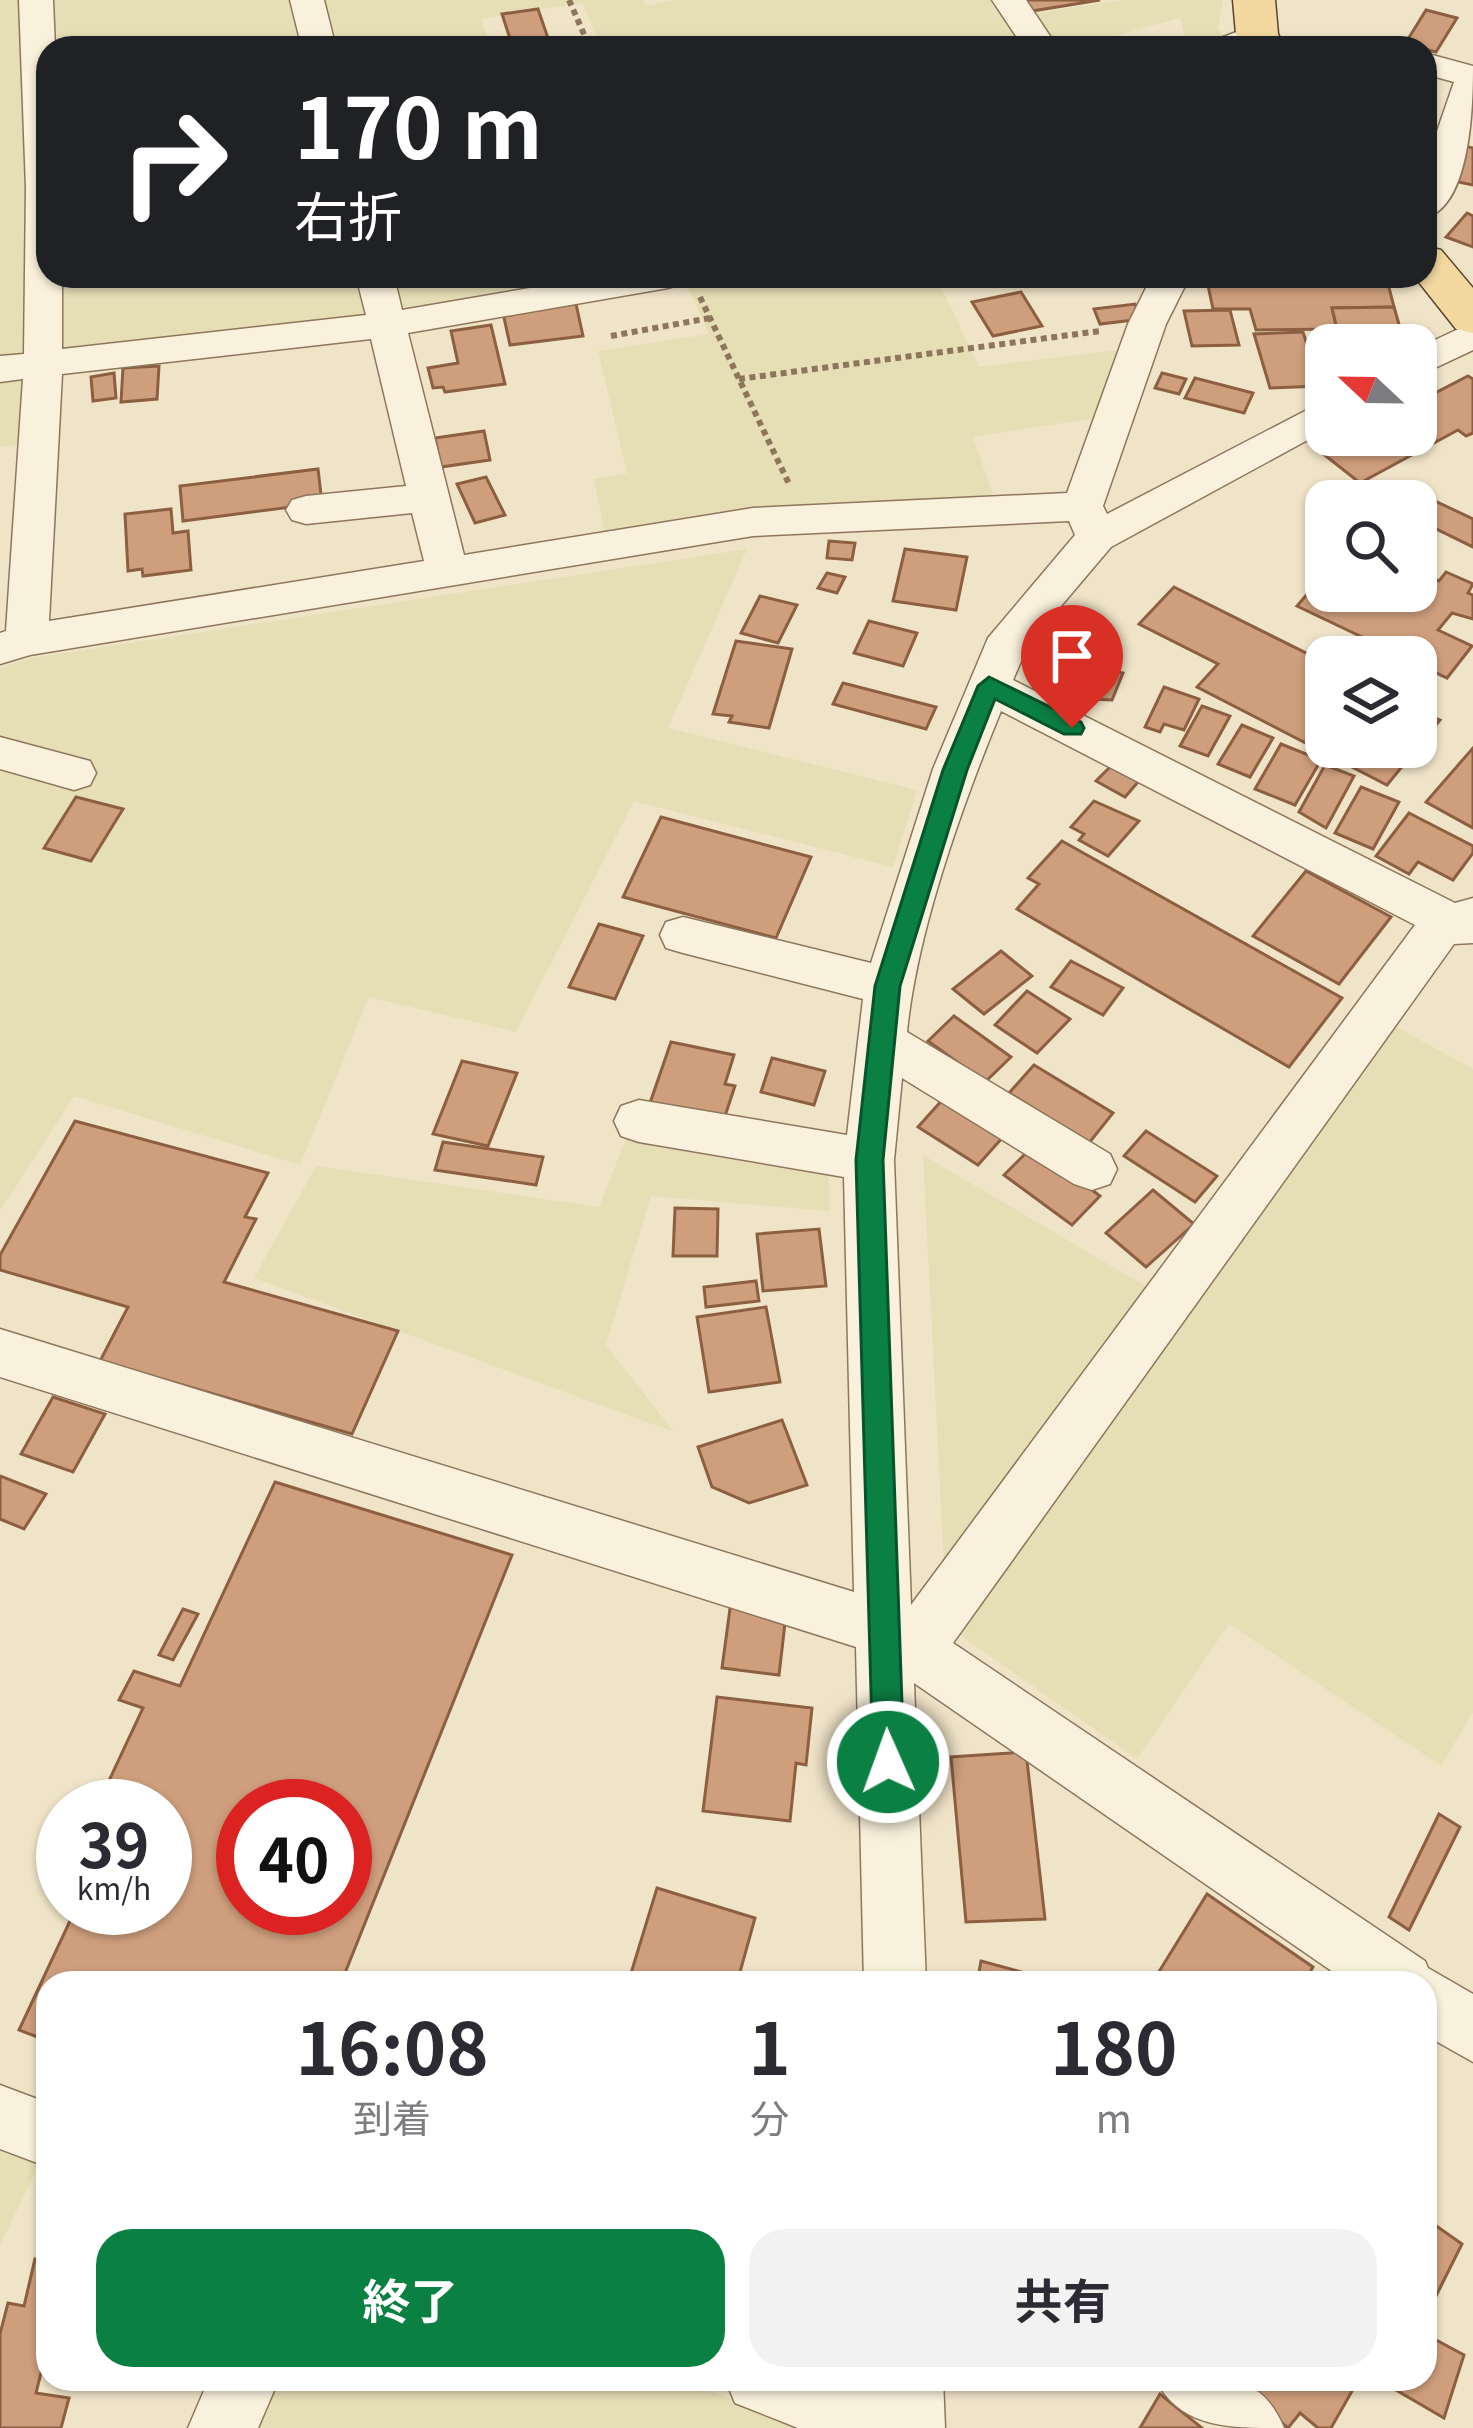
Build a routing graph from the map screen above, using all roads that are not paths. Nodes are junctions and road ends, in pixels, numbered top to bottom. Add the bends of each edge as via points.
1 (36, 0) edge
2 (307, 0) edge
3 (1009, 0) edge
4 (38, 36) edge
5 (316, 36) edge
6 (1033, 36) edge
7 (1437, 66) edge
8 (1473, 76) edge
9 (1437, 180) edge
10 (1437, 204) edge
11 (1473, 208) edge
12 (1437, 274) edge
13 (44, 288) edge
14 (378, 288) edge
15 (669, 288) edge
16 (1165, 288) edge
17 (1473, 318) edge
18 (386, 325) junction
19 (1473, 334) edge
20 (1437, 353) edge
21 (44, 365) junction
22 (0, 369) edge
23 (1305, 423) edge
24 (429, 497) junction
25 (306, 510) dead end
26 (1090, 521) junction
27 (448, 575) junction
28 (14, 644) edge
29 (989, 686) junction
30 (0, 753) edge
31 (74, 773) dead end
32 (1460, 916) edge
33 (683, 935) dead end
34 (888, 986) junction
35 (880, 1040) junction
36 (639, 1121) dead end
37 (869, 1160) junction
38 (1092, 1169) dead end
39 (0, 1352) edge
40 (899, 1639) junction
41 (895, 1971) edge
42 (1385, 1971) edge
43 (1437, 2006) edge
44 (1473, 2031) edge
45 (0, 2117) edge
46 (36, 2130) edge
47 (239, 2391) edge
48 (790, 2391) edge
49 (909, 2391) edge
50 (1204, 2391) edge
51 (223, 2428) edge
52 (886, 2428) edge
53 (911, 2428) edge
54 (1250, 2428) edge

1 - 4 street
2 - 5 street
3 - 6 street
7 - 8 street
8 - 9 street
10 - 11 street
12 - 17 main road
13 - 21 street
14 - 18 street
15 - 18 street
16 - 26 street
18 - 21 street
18 - 24 street
19 - 20 street
21 - 22 street
21 - 28 street
23 - 26 street
24 - 25 street
24 - 27 street
26 - 27 street via 753,522
26 - 29 street via 1009,638
27 - 28 street
29 - 32 street
29 - 34 street
30 - 31 street
32 - 40 street
33 - 34 street
34 - 35 street
35 - 37 street
35 - 38 street
36 - 37 street
37 - 40 street
39 - 40 street
40 - 41 street
40 - 42 street
43 - 44 street
45 - 46 street
47 - 51 street
48 - 52 street
49 - 53 street
50 - 54 street

